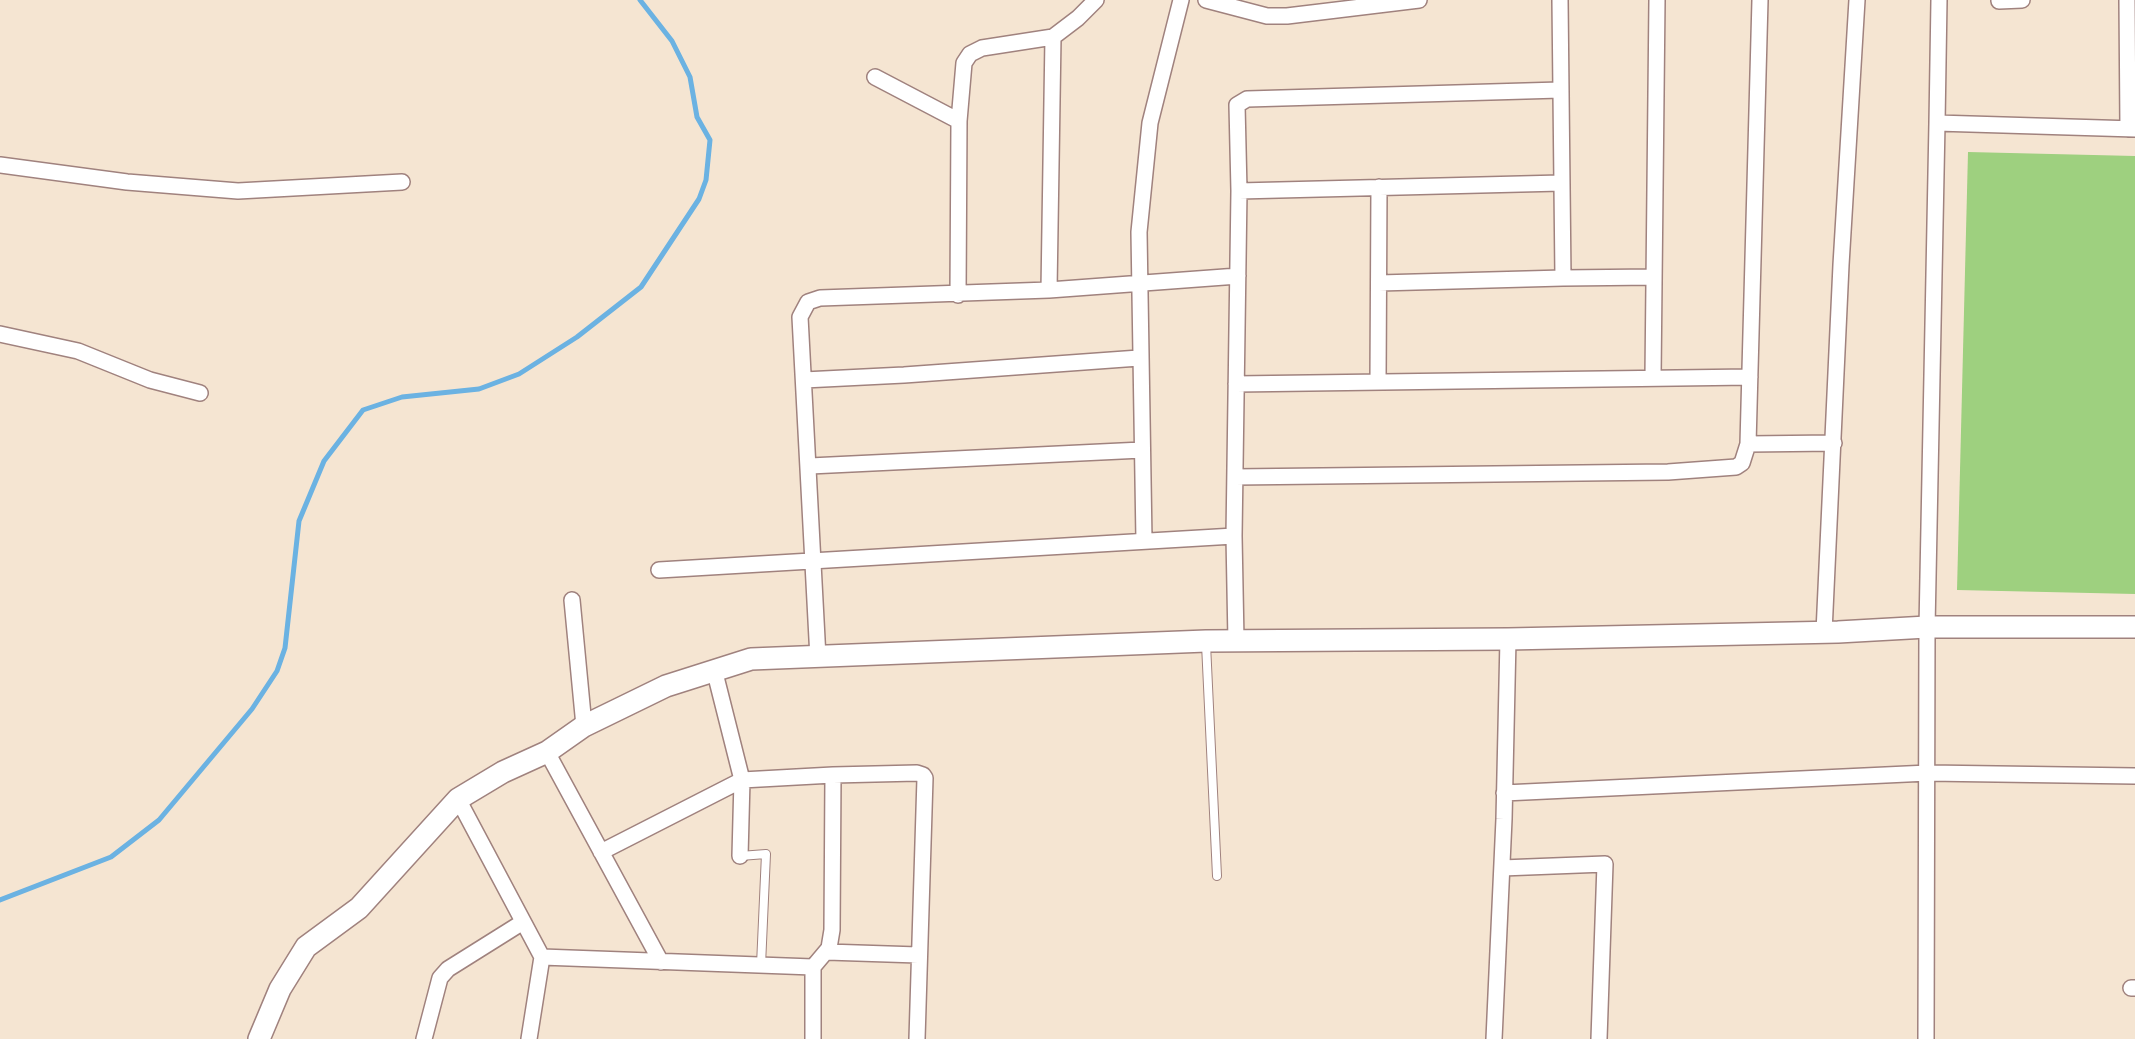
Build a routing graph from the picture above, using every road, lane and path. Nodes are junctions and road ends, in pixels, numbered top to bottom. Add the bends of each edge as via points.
1 (1096, 0) edge
2 (1181, 0) edge
3 (1206, 0) edge
4 (1419, 0) edge
5 (1560, 0) edge
6 (1657, 0) edge
7 (1760, 0) edge
8 (1857, 0) edge
9 (1939, 0) edge
10 (2022, 0) edge
11 (2127, 0) edge
12 (1999, 1) edge
13 (1053, 37) junction
14 (875, 77) dead end
15 (1560, 90) junction
16 (959, 121) junction
17 (1937, 123) junction
18 (2131, 129) edge
19 (0, 165) edge
20 (402, 182) dead end
21 (1561, 183) junction
22 (1379, 187) junction
23 (1239, 191) junction
24 (1238, 276) junction
25 (1654, 277) junction
26 (1563, 278) junction
27 (1139, 283) junction
28 (1379, 283) junction
29 (1049, 290) junction
30 (958, 295) junction
31 (0, 334) edge
32 (1140, 358) junction
33 (1653, 377) junction
34 (1750, 377) junction
35 (804, 380) junction
36 (1378, 382) junction
37 (1236, 384) junction
38 (200, 393) dead end
39 (1834, 443) junction
40 (1748, 444) junction
41 (1142, 450) junction
42 (810, 466) junction
43 (1234, 477) junction
44 (1234, 536) junction
45 (1144, 541) junction
46 (814, 559) junction
47 (659, 570) dead end
48 (572, 600) dead end
49 (1927, 627) junction
50 (2135, 627) edge
51 (1824, 632) junction
52 (1508, 639) junction
53 (1206, 641) junction
54 (1236, 641) junction
55 (818, 658) junction
56 (714, 669) junction
57 (584, 726) junction
58 (547, 752) junction
59 (1928, 773) junction
60 (833, 775) junction
61 (2135, 777) edge
62 (742, 780) junction
63 (1504, 793) junction
64 (458, 799) junction
65 (601, 852) junction
66 (740, 856) joint
67 (1502, 868) junction
68 (1217, 876) dead end
69 (524, 922) junction
70 (827, 952) junction
71 (918, 955) junction
72 (542, 957) junction
73 (662, 962) junction
74 (761, 967) junction
75 (813, 968) junction
76 (259, 1039) edge
77 (424, 1039) edge
78 (529, 1039) edge
79 (813, 1039) edge
80 (917, 1039) edge
81 (1494, 1039) edge
82 (1599, 1039) edge
83 (1926, 1039) edge

1 - 13 street
2 - 27 street via 1149,123 1138,232
3 - 4 street via 1267,16 1287,16
5 - 15 street
6 - 25 street
7 - 34 street
8 - 39 street
9 - 17 street
10 - 12 street
11 - 18 street
13 - 16 street via 982,48 970,54 960,79
13 - 29 street
14 - 16 street
15 - 21 street
15 - 23 street via 1244,99 1238,105
16 - 30 street
17 - 18 street
17 - 49 street
19 - 20 street via 127,182 238,191
21 - 22 street
21 - 26 street
22 - 23 street
22 - 28 street
23 - 24 street
24 - 27 street
24 - 37 street
25 - 26 street
25 - 33 street
26 - 28 street
27 - 29 street
27 - 32 street
28 - 36 street
29 - 30 street
30 - 35 street via 820,298 808,302 800,317
31 - 38 street via 78,351 150,380
32 - 35 street
32 - 41 street
33 - 34 street
33 - 36 street
34 - 40 street
35 - 42 street
36 - 37 street
37 - 43 street
39 - 40 street
39 - 51 street
40 - 43 street via 1745,458 1736,467 1668,472
41 - 42 street
41 - 45 street
42 - 46 street
43 - 44 street
44 - 45 street
44 - 54 street
45 - 46 street
46 - 47 street
46 - 55 street
48 - 57 street
49 - 50 main road
49 - 51 main road
49 - 59 street
51 - 52 main road
52 - 54 main road
52 - 63 street
53 - 54 main road
53 - 55 main road
53 - 68 lane
55 - 56 main road via 751,659
56 - 57 main road via 666,686
56 - 62 street
57 - 58 main road
58 - 64 main road
58 - 65 street
59 - 61 street
59 - 63 street
59 - 83 street
60 - 62 street
60 - 70 street via 834,905
60 - 71 street via 917,773 925,778
62 - 65 street
62 - 66 street
63 - 67 street
64 - 69 street
64 - 76 main road via 359,908 306,947 280,989
65 - 73 street
66 - 74 lane via 766,854
67 - 81 street
67 - 82 street via 1605,864
69 - 72 street
69 - 77 street via 448,969 440,978
70 - 71 street
70 - 75 street
71 - 80 street
72 - 73 street
72 - 78 street
73 - 74 street
74 - 75 street
75 - 79 street

